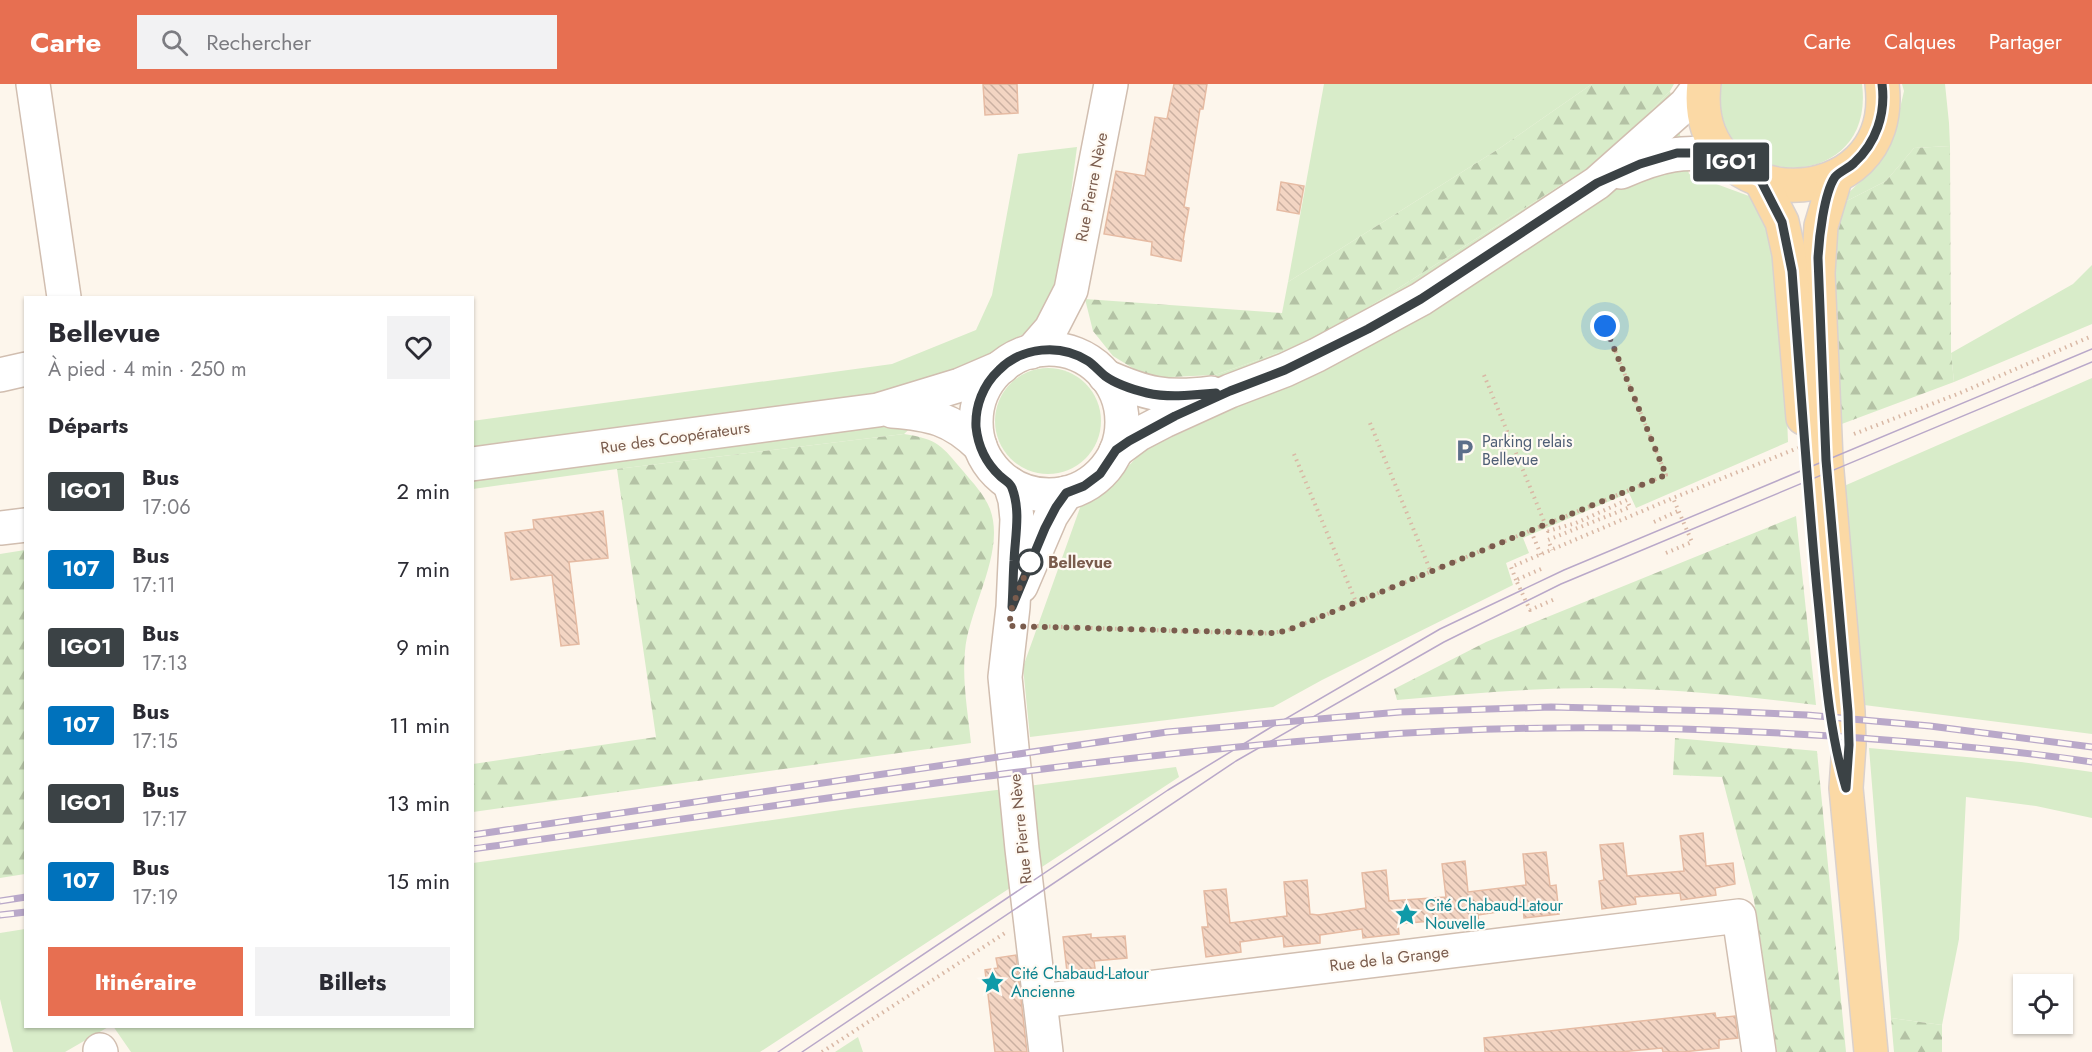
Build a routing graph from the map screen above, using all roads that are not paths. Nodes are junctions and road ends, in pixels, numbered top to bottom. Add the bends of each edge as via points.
1 (33, 84) edge
2 (1111, 84) edge
3 (1702, 84) edge
4 (1882, 84) edge
5 (1728, 158) junction
6 (1836, 176) junction
7 (1761, 181) junction
8 (1597, 183) junction
9 (1071, 290) junction
10 (64, 296) edge
11 (1031, 352) junction
12 (1002, 367) junction
13 (1096, 368) junction
14 (24, 369) edge
15 (0, 375) edge
16 (1230, 391) junction
17 (878, 410) junction
18 (980, 446) junction
19 (1116, 450) junction
20 (474, 464) edge
21 (1010, 484) junction
22 (1066, 493) junction
23 (24, 525) edge
24 (0, 528) edge
25 (1011, 616) junction
26 (1846, 788) junction
27 (1040, 1001) junction
28 (1046, 1052) edge
29 (1759, 1052) edge
30 (1871, 1052) edge

1 - 10 street
2 - 9 street, Rue Pierre Nève
3 - 5 main road via 1708,125
3 - 8 street via 1680,109
4 - 6 main road via 1883,106 1875,134 1859,158
5 - 7 main road
5 - 8 street via 1702,153 1671,154
6 - 7 main road via 1799,186
6 - 26 main road via 1821,226 1818,273 1826,460 1848,712
7 - 26 main road via 1782,222 1790,262 1827,686
8 - 16 street via 1396,314 1285,370
9 - 11 street, Rue Pierre Nève via 1056,322
9 - 13 street, Rue Pierre Nève via 1072,320
11 - 12 street
11 - 13 street via 1059,350
12 - 17 street, Rue des Coopérateurs via 960,385
12 - 18 street via 988,383 979,403 976,424
13 - 16 street via 1138,390 1161,395
13 - 19 street via 1116,393 1121,412
14 - 15 street
16 - 19 street via 1139,434
17 - 18 street, Rue des Coopérateurs via 945,420 961,428
17 - 20 street, Rue des Coopérateurs
18 - 21 street via 989,463
19 - 22 street via 1092,481
21 - 22 street via 1037,494
21 - 25 street, Rue Pierre Nève via 1017,519
22 - 25 street, Rue Pierre Nève via 1045,528
23 - 24 street
25 - 27 street, Rue Pierre Nève via 1005,677
26 - 30 main road
27 - 28 street, Rue Pierre Nève
27 - 29 street, Rue de la Grange via 1739,916

